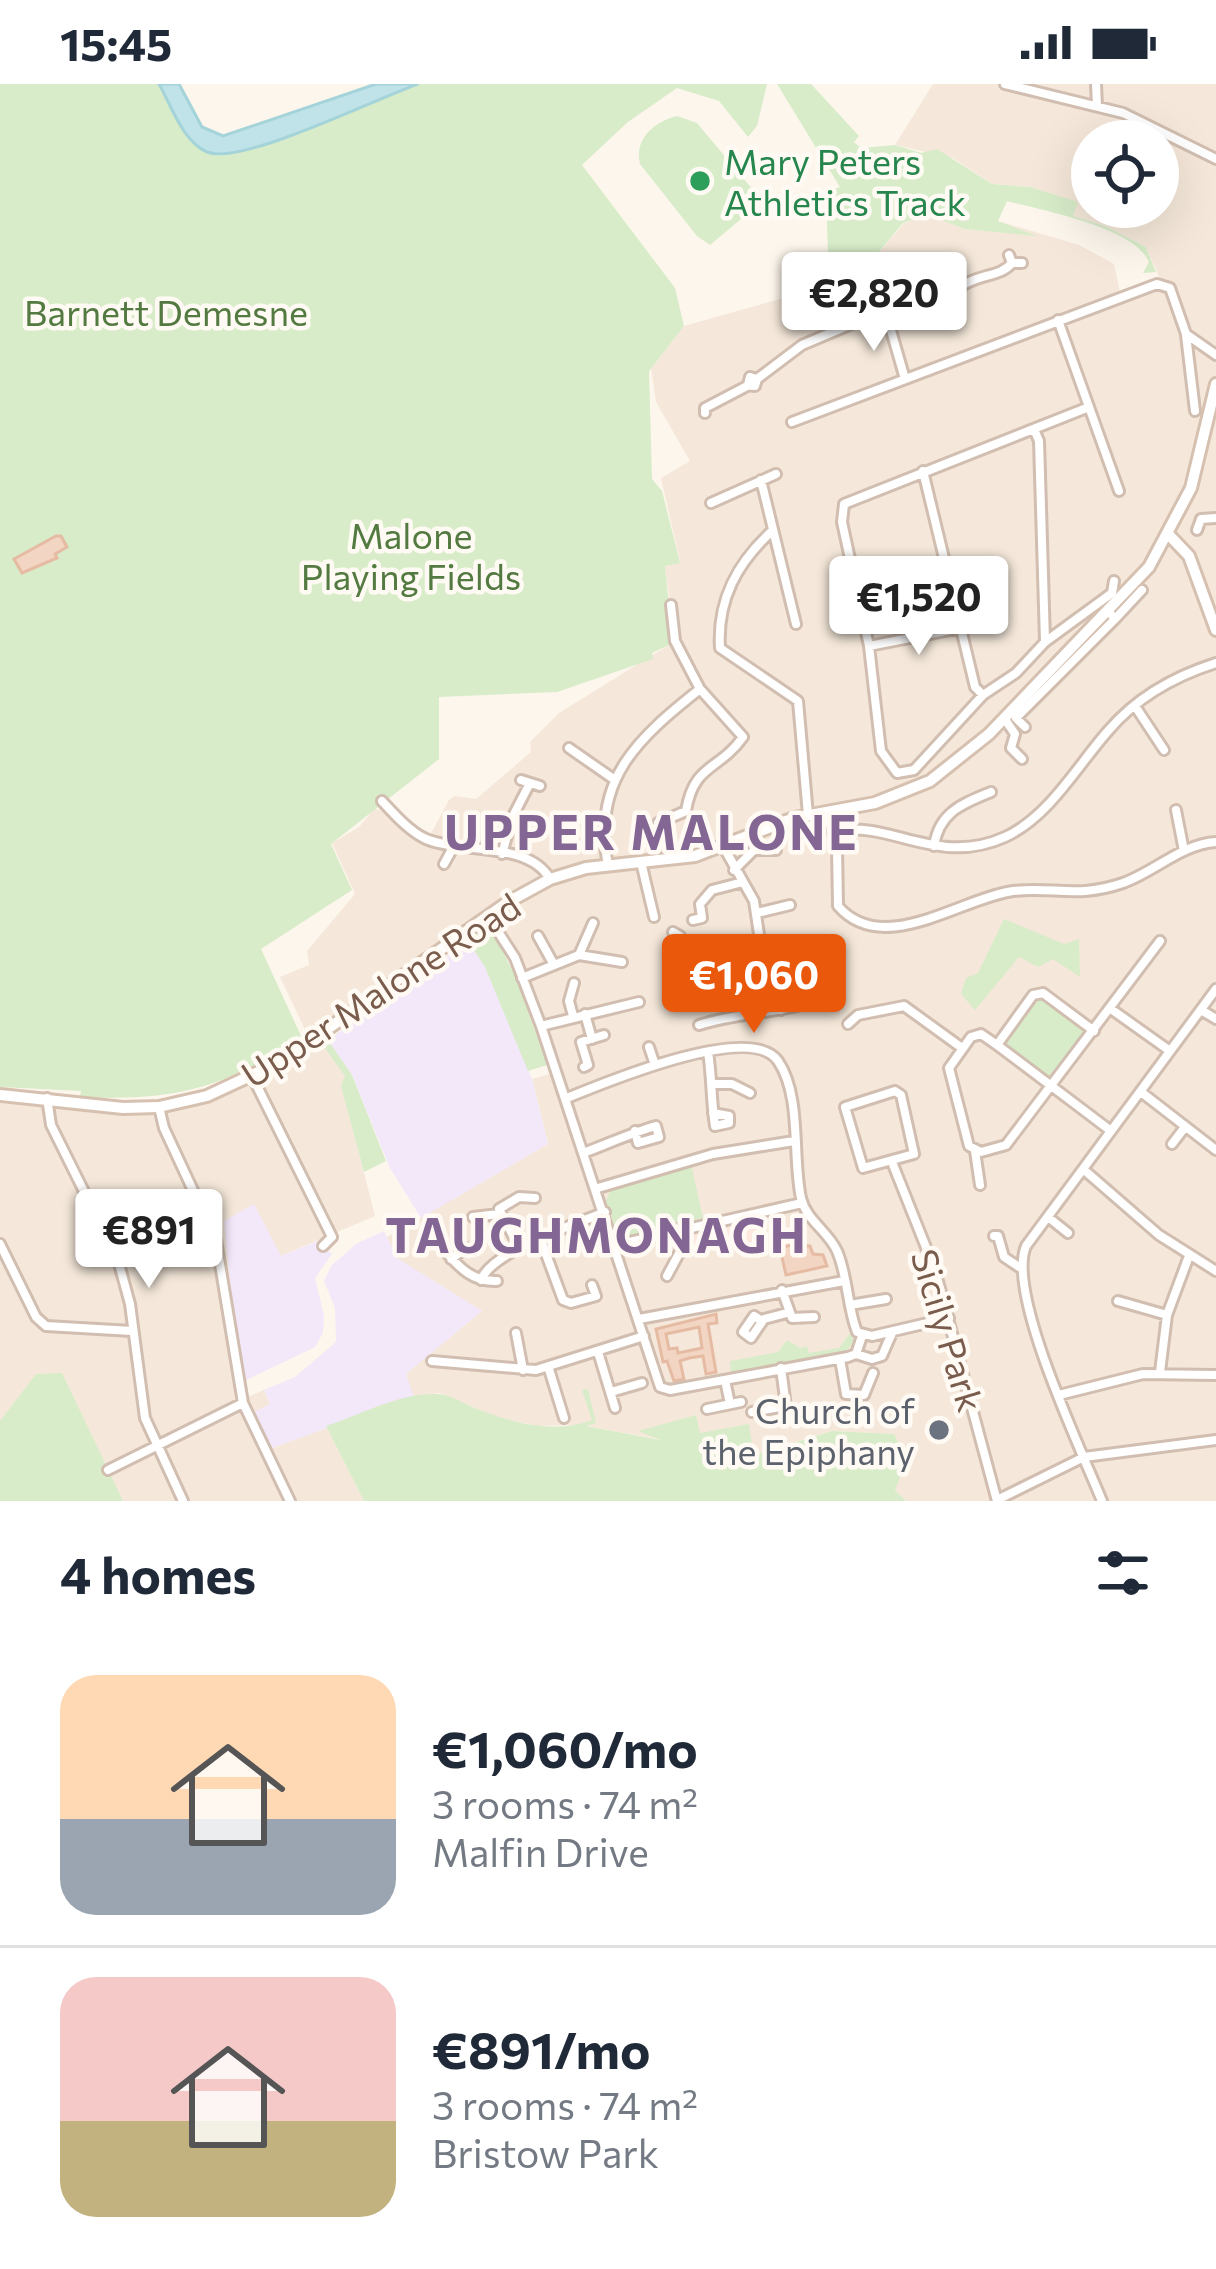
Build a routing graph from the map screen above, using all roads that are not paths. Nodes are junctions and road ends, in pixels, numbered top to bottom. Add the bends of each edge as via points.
1 (1005, 84) edge
2 (1096, 84) edge
3 (1096, 106) junction
4 (1216, 158) edge
5 (1015, 260) dead end
6 (886, 313) junction
7 (1058, 320) junction
8 (1186, 334) junction
9 (1216, 355) edge
10 (905, 379) junction
11 (1216, 384) edge
12 (1089, 406) junction
13 (1196, 411) dead end
14 (705, 413) dead end
15 (792, 422) dead end
16 (1034, 428) junction
17 (923, 471) junction
18 (776, 474) dead end
19 (761, 480) junction
20 (1119, 491) dead end
21 (712, 503) dead end
22 (1216, 518) edge
23 (1197, 530) dead end
24 (772, 531) junction
25 (1169, 535) junction
26 (1114, 581) dead end
27 (1142, 590) dead end
28 (671, 605) dead end
29 (1112, 616) junction
30 (796, 624) dead end
31 (962, 628) junction
32 (1216, 630) edge
33 (1045, 642) junction
34 (868, 646) junction
35 (1216, 663) edge
36 (1016, 673) junction
37 (1032, 688) junction
38 (700, 689) junction
39 (983, 695) junction
40 (1136, 706) junction
41 (1004, 718) junction
42 (1024, 727) dead end
43 (569, 748) dead end
44 (1164, 750) dead end
45 (1022, 759) dead end
46 (615, 780) junction
47 (530, 783) dead end
48 (991, 792) dead end
49 (382, 801) dead end
50 (1176, 810) dead end
51 (826, 812) junction
52 (808, 815) junction
53 (658, 823) dead end
54 (833, 832) junction
55 (1216, 842) edge
56 (454, 844) junction
57 (723, 846) junction
58 (934, 846) junction
59 (776, 850) dead end
60 (1184, 851) junction
61 (502, 854) junction
62 (641, 862) junction
63 (444, 864) dead end
64 (608, 865) junction
65 (734, 870) junction
66 (545, 878) junction
67 (743, 882) junction
68 (787, 907) dead end
69 (757, 913) junction
70 (488, 916) junction
71 (654, 917) dead end
72 (693, 920) dead end
73 (592, 922) dead end
74 (673, 932) dead end
75 (538, 936) dead end
76 (1160, 940) dead end
77 (760, 941) junction
78 (700, 950) junction
79 (686, 954) junction
80 (579, 956) junction
81 (800, 957) dead end
82 (622, 962) dead end
83 (773, 962) junction
84 (553, 964) junction
85 (522, 978) junction
86 (574, 983) dead end
87 (1216, 988) edge
88 (639, 1002) dead end
89 (797, 1006) dead end
90 (1111, 1009) junction
91 (781, 1010) junction
92 (1201, 1010) junction
93 (585, 1014) junction
94 (573, 1016) junction
95 (1216, 1019) edge
96 (848, 1024) dead end
97 (542, 1026) junction
98 (1094, 1031) junction
99 (604, 1035) dead end
100 (709, 1037) dead end
101 (592, 1039) junction
102 (997, 1045) junction
103 (649, 1047) dead end
104 (962, 1048) junction
105 (708, 1052) junction
106 (1170, 1052) junction
107 (655, 1065) junction
108 (584, 1066) dead end
109 (253, 1078) junction
110 (712, 1084) junction
111 (1052, 1087) junction
112 (1141, 1092) junction
113 (750, 1093) dead end
114 (0, 1095) edge
115 (47, 1098) junction
116 (567, 1098) junction
117 (159, 1107) junction
118 (713, 1113) dead end
119 (1185, 1127) junction
120 (635, 1131) dead end
121 (1112, 1131) junction
122 (794, 1141) junction
123 (1172, 1144) dead end
124 (1216, 1150) edge
125 (975, 1151) junction
126 (586, 1152) junction
127 (892, 1162) junction
128 (1083, 1169) junction
129 (980, 1185) dead end
130 (598, 1188) junction
131 (535, 1198) dead end
132 (802, 1203) junction
133 (605, 1212) junction
134 (499, 1214) junction
135 (472, 1216) dead end
136 (1048, 1217) junction
137 (677, 1229) junction
138 (1068, 1233) dead end
139 (994, 1236) dead end
140 (432, 1238) dead end
141 (540, 1238) junction
142 (0, 1244) edge
143 (616, 1245) junction
144 (322, 1246) dead end
145 (466, 1248) dead end
146 (520, 1250) junction
147 (1189, 1256) junction
148 (451, 1259) junction
149 (1019, 1267) junction
150 (1216, 1270) edge
151 (667, 1276) dead end
152 (481, 1280) junction
153 (496, 1281) dead end
154 (844, 1281) junction
155 (592, 1285) dead end
156 (782, 1290) junction
157 (886, 1299) dead end
158 (1118, 1300) dead end
159 (850, 1305) junction
160 (787, 1313) junction
161 (1167, 1315) junction
162 (814, 1317) dead end
163 (949, 1318) junction
164 (639, 1319) junction
165 (762, 1321) dead end
166 (132, 1331) junction
167 (516, 1333) dead end
168 (892, 1333) junction
169 (644, 1336) junction
170 (862, 1336) junction
171 (598, 1352) junction
172 (856, 1354) junction
173 (840, 1359) junction
174 (432, 1361) dead end
175 (548, 1366) junction
176 (781, 1369) junction
177 (523, 1370) junction
178 (1160, 1372) junction
179 (873, 1373) dead end
180 (1216, 1375) edge
181 (724, 1380) junction
182 (642, 1383) dead end
183 (611, 1392) junction
184 (1059, 1395) junction
185 (243, 1402) junction
186 (741, 1402) dead end
187 (730, 1405) junction
188 (615, 1408) dead end
189 (707, 1409) dead end
190 (756, 1409) dead end
191 (564, 1418) dead end
192 (1216, 1440) edge
193 (156, 1445) junction
194 (1084, 1457) junction
195 (108, 1469) dead end
196 (183, 1501) edge
197 (290, 1501) edge
198 (996, 1501) edge
199 (1102, 1501) edge

1 - 3 street
2 - 3 street
3 - 4 street
5 - 6 street via 962,286 937,264
6 - 10 street
6 - 14 street via 802,345
7 - 8 street via 1157,284 1166,286
7 - 10 street
7 - 12 street
8 - 9 street
8 - 13 street
10 - 15 street
11 - 25 main road, Upper Malone Road via 1191,488
12 - 16 street
12 - 20 street
16 - 17 street
16 - 33 street
17 - 31 street
17 - 34 street via 852,497 841,512
18 - 19 street
19 - 21 street
19 - 24 street
22 - 23 street via 1201,519
24 - 30 street
24 - 52 street via 735,574 720,648 798,701
25 - 29 main road, Upper Malone Road
25 - 32 main road via 1193,563
26 - 33 street via 1112,593
27 - 29 street, Upper Malone Road
28 - 38 street via 675,641
29 - 37 main road, Upper Malone Road
29 - 42 street, Upper Malone Road via 1016,718
31 - 34 street
31 - 39 street
33 - 36 street
34 - 39 street via 880,751 897,773 914,770
35 - 40 street
36 - 37 street
36 - 39 street
37 - 41 main road, Upper Malone Road
38 - 46 street via 640,741
38 - 53 street via 741,741 695,779 686,811
40 - 44 street
40 - 58 street via 1020,828 976,846
41 - 45 street
41 - 51 main road, Upper Malone Road via 930,781
43 - 46 street
46 - 64 street via 601,826
47 - 61 street
48 - 58 street via 954,808
49 - 56 street via 422,837
50 - 60 street
51 - 52 main road, Upper Malone Road
51 - 54 street
52 - 57 main road, Upper Malone Road
54 - 58 street via 867,830
54 - 60 street via 836,902 873,926 912,923 1007,892 1088,892
55 - 60 street
56 - 61 street
56 - 63 street
57 - 62 main road, Upper Malone Road
57 - 65 street
59 - 65 street via 754,850
61 - 66 street
62 - 64 main road, Upper Malone Road
62 - 71 street
64 - 66 main road, Upper Malone Road
65 - 67 street
66 - 70 main road, Upper Malone Road
67 - 69 street
67 - 72 street via 712,890 700,904 702,918
68 - 69 street
69 - 77 street
70 - 85 street
70 - 109 main road, Upper Malone Road
73 - 80 street
74 - 79 street
75 - 84 street
76 - 90 street
77 - 78 street
77 - 83 street
78 - 79 street
78 - 79 street via 703,969
80 - 82 street
80 - 84 street
81 - 83 street
83 - 91 street
84 - 85 street
85 - 97 street
86 - 94 street
87 - 92 street
88 - 93 street
89 - 91 street
90 - 98 street
90 - 106 street
91 - 100 street via 736,1009 702,1024
92 - 95 street
92 - 106 street
93 - 94 street
93 - 101 street
94 - 97 street
96 - 104 street via 904,1006
97 - 116 street
98 - 102 street via 1043,993 1033,995
98 - 111 street
99 - 101 street
101 - 108 street via 581,1042
102 - 104 street via 981,1034
102 - 111 street
103 - 107 street
104 - 125 street via 950,1068
105 - 107 street
105 - 110 street
105 - 122 street via 754,1046 779,1062
106 - 112 street
107 - 116 street
109 - 117 main road, Upper Malone Road
109 - 144 street via 332,1237
110 - 113 street
110 - 118 street
111 - 121 street
111 - 125 street via 1006,1145
112 - 119 street
112 - 121 street
114 - 115 main road, Upper Malone Road
115 - 117 main road, Upper Malone Road
115 - 166 street via 51,1125 118,1260
116 - 126 street
117 - 185 street via 216,1240
119 - 123 street
119 - 124 street
120 - 126 street
121 - 128 street
122 - 130 street via 712,1154
122 - 132 street
125 - 129 street
126 - 130 street
127 - 127 street via 915,1149 901,1095 848,1104 860,1166
127 - 163 street, Sicily Park
128 - 136 street
128 - 147 street
130 - 133 street
131 - 134 street via 507,1201
132 - 137 street
132 - 154 street via 838,1254
133 - 141 street
133 - 143 street
134 - 135 street
134 - 146 street
136 - 138 street
136 - 149 street
137 - 143 street
137 - 151 street via 682,1248
139 - 149 street
140 - 148 street
141 - 146 street
141 - 155 street via 563,1300 596,1296
142 - 166 street via 46,1326
143 - 164 street
145 - 148 street
146 - 152 street
147 - 150 street
147 - 161 street
148 - 152 street
149 - 184 street
152 - 153 street
154 - 156 street
154 - 159 street
156 - 160 street
156 - 164 street
157 - 159 street
158 - 161 street
159 - 170 street
160 - 162 street
160 - 165 street
161 - 178 street
163 - 168 street
163 - 198 street, Sicily Park
164 - 169 street
166 - 193 street
167 - 177 street
168 - 170 street
168 - 172 street via 882,1356
169 - 171 street
169 - 181 street via 665,1390
170 - 172 street
171 - 175 street
171 - 183 street
172 - 173 street
173 - 176 street
173 - 179 street via 847,1394 864,1395
174 - 177 street
175 - 177 street
175 - 191 street
176 - 181 street
176 - 190 street via 786,1406
178 - 180 street
178 - 184 street
181 - 187 street
182 - 183 street
183 - 188 street
184 - 194 street
185 - 193 street
185 - 197 street
186 - 187 street
187 - 189 street
192 - 194 street
193 - 195 street
193 - 196 street
194 - 198 street
194 - 199 street

